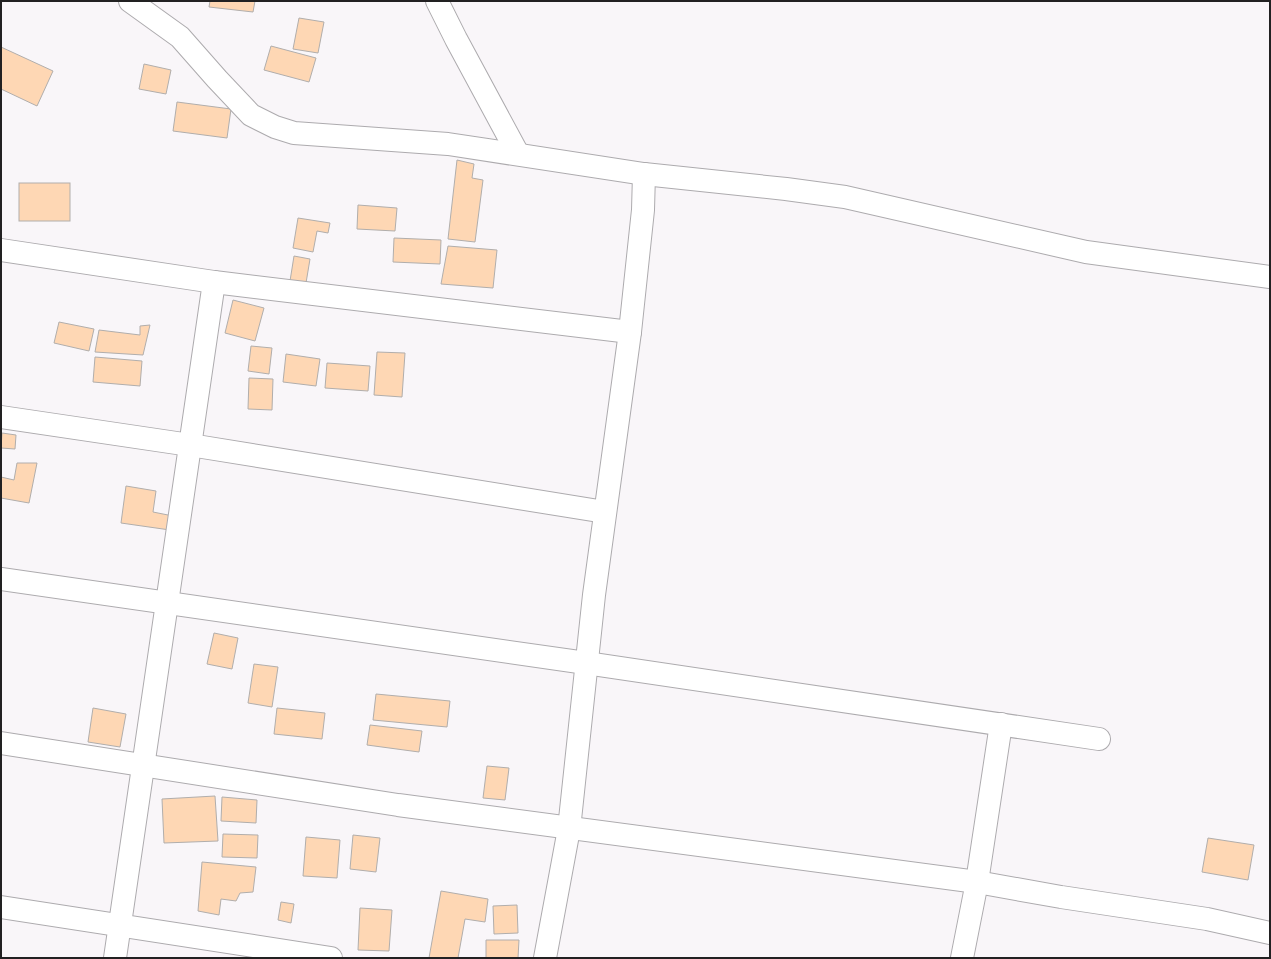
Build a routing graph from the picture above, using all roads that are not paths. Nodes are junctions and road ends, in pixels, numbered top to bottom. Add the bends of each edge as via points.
1 (130, 1) edge
2 (437, 1) edge
3 (518, 154) junction
4 (644, 174) junction
5 (1, 250) edge
6 (1270, 277) edge
7 (214, 282) junction
8 (630, 332) junction
9 (1, 417) edge
10 (190, 445) junction
11 (605, 512) junction
12 (1, 579) edge
13 (167, 602) junction
14 (586, 663) junction
15 (1001, 724) junction
16 (1099, 739) dead end
17 (1, 743) edge
18 (143, 766) junction
19 (569, 829) junction
20 (977, 882) junction
21 (1, 907) edge
22 (120, 926) junction
23 (1270, 933) edge
24 (115, 958) edge
25 (331, 958) edge
26 (545, 958) edge
27 (962, 958) edge

1 - 3 street via 180,37 251,114 275,127 294,133 448,144
2 - 3 street
3 - 4 street
4 - 6 street via 845,197 1086,252
4 - 8 street via 643,210
5 - 7 street
7 - 8 street
7 - 10 street
8 - 11 street
9 - 10 street
10 - 11 street
10 - 13 street
11 - 14 street
12 - 13 street
13 - 14 street
13 - 18 street
14 - 15 street
14 - 19 street
15 - 16 street
15 - 20 street
17 - 18 street
18 - 19 street via 398,806
18 - 22 street
19 - 20 street
19 - 26 street
20 - 23 street via 1207,919
20 - 27 street
21 - 22 street
22 - 24 street
22 - 25 street

